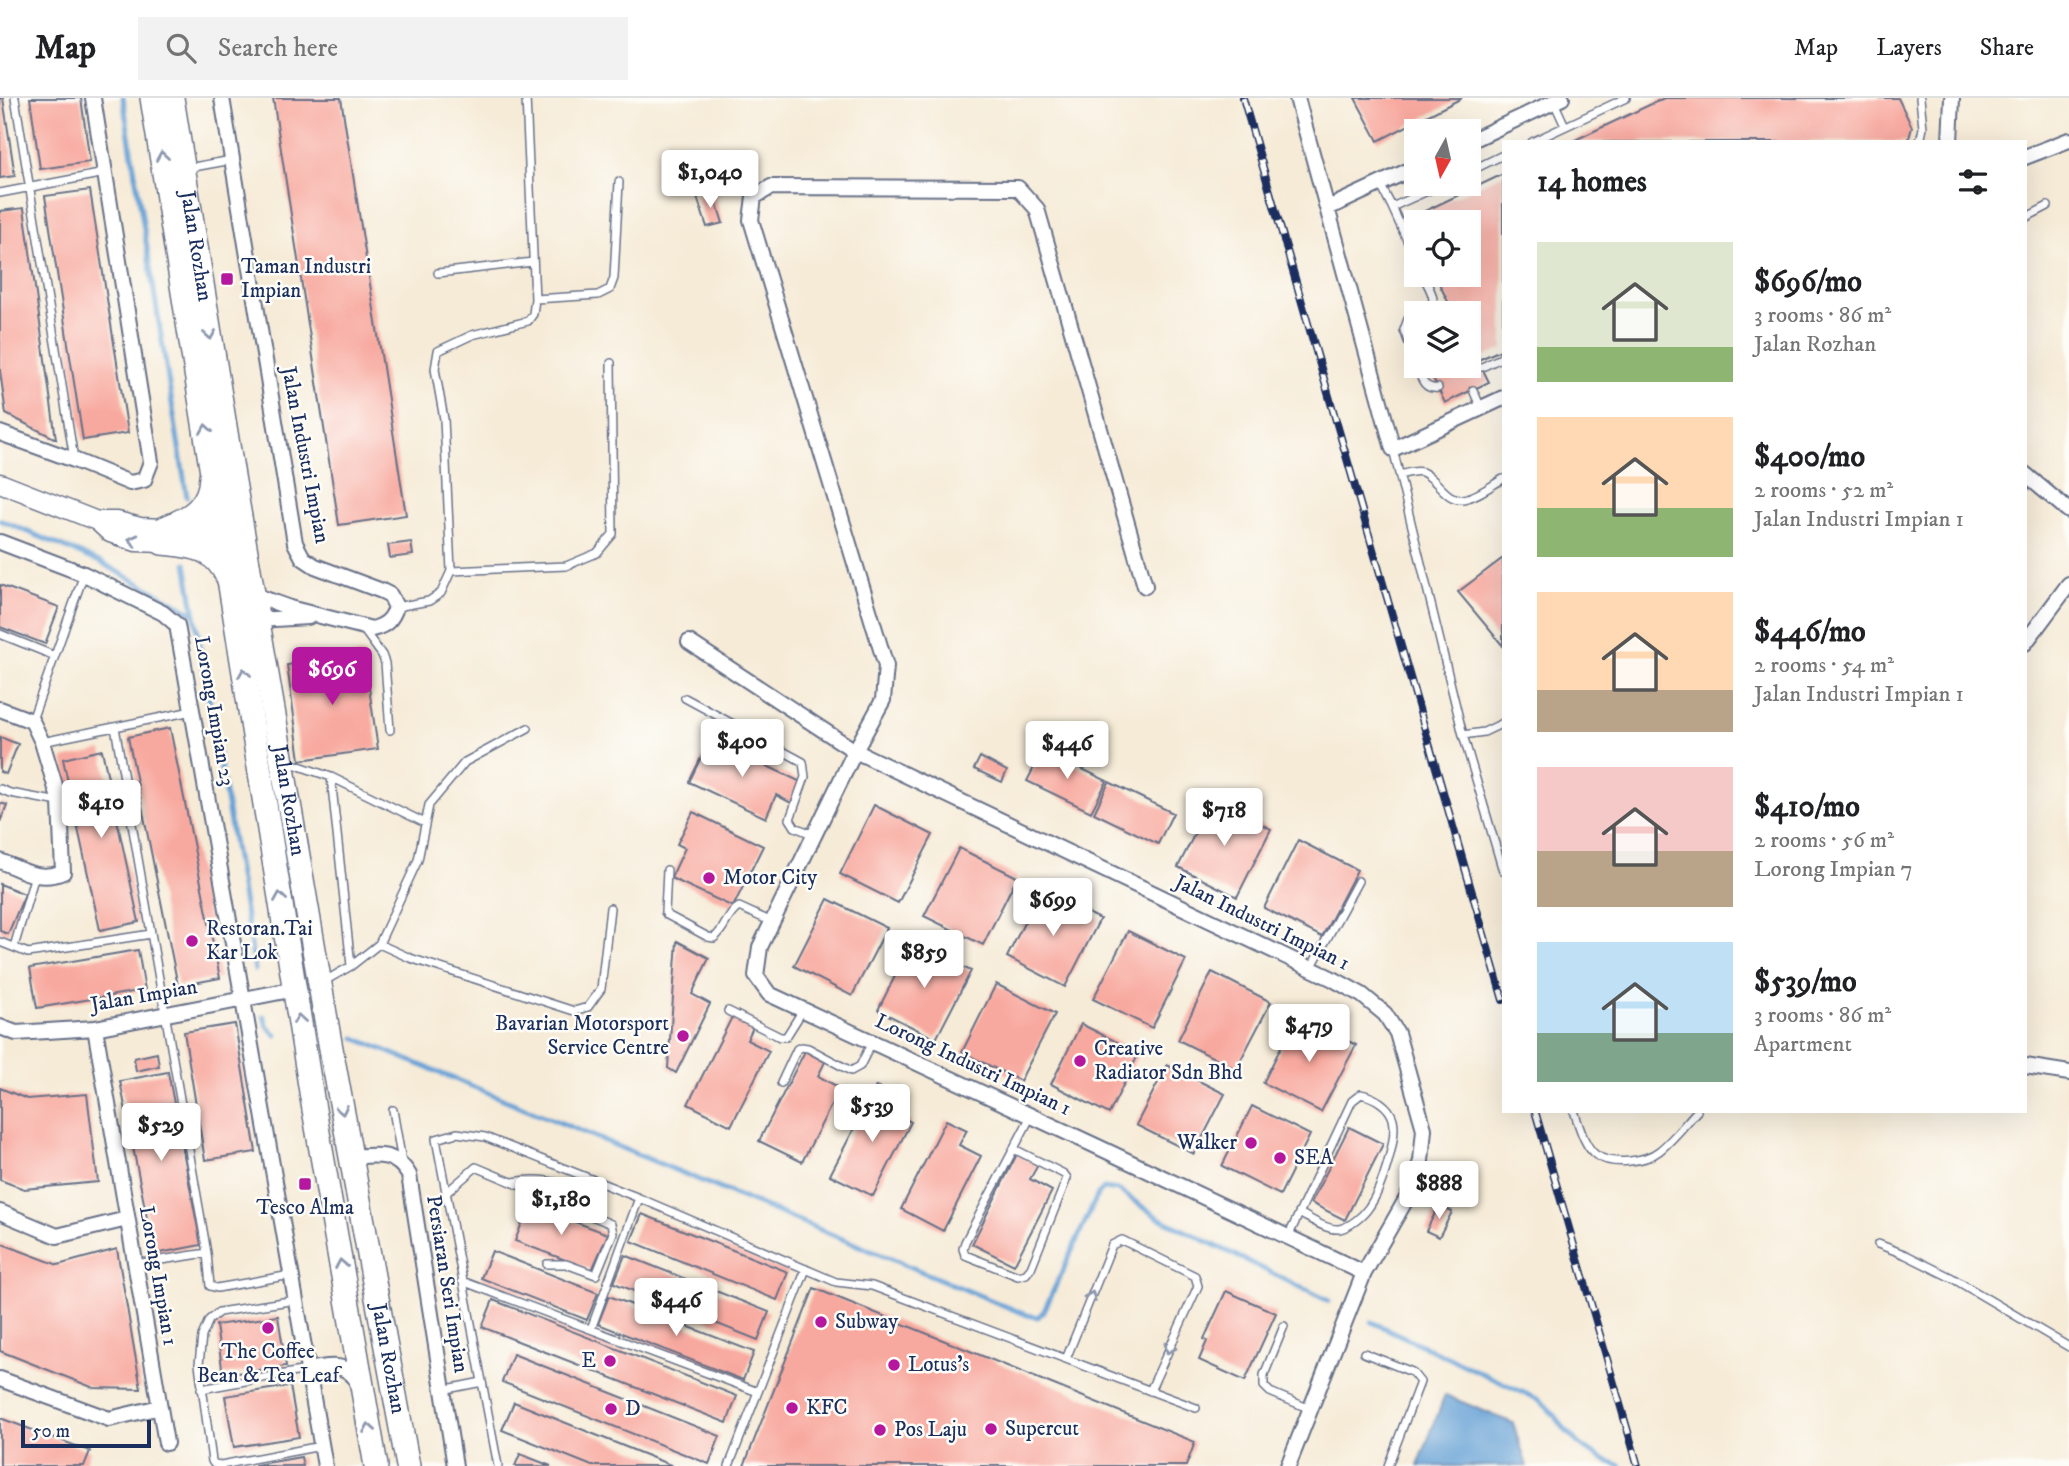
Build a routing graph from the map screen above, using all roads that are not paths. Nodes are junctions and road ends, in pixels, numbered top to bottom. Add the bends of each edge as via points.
1 (15, 98) edge
2 (93, 98) edge
3 (152, 98) edge
4 (172, 98) edge
5 (222, 98) edge
6 (526, 98) edge
7 (1297, 98) edge
8 (1626, 98) edge
9 (1920, 98) edge
10 (1952, 98) edge
11 (1558, 100) edge
12 (1565, 126) junction
13 (1481, 136) edge
14 (1536, 140) edge
15 (1920, 140) edge
16 (1950, 140) edge
17 (2069, 140) edge
18 (1502, 155) edge
19 (2027, 156) edge
20 (232, 160) junction
21 (1481, 166) edge
22 (184, 168) junction
23 (106, 173) junction
24 (1404, 173) edge
25 (620, 182) dead end
26 (1379, 184) junction
27 (30, 188) junction
28 (0, 193) edge
29 (1416, 196) edge
30 (2048, 206) dead end
31 (1392, 207) junction
32 (1328, 208) junction
33 (2027, 217) edge
34 (1404, 234) edge
35 (533, 262) junction
36 (438, 273) dead end
37 (535, 299) junction
38 (1502, 357) edge
39 (611, 363) dead end
40 (1482, 367) dead end
41 (1421, 378) edge
42 (1438, 388) dead end
43 (1473, 390) dead end
44 (1502, 398) edge
45 (1481, 408) junction
46 (0, 433) edge
47 (1394, 449) junction
48 (74, 460) junction
49 (211, 465) junction
50 (1400, 475) junction
51 (233, 476) junction
52 (2027, 476) edge
53 (1502, 480) edge
54 (0, 484) edge
55 (2069, 511) edge
56 (228, 529) junction
57 (164, 536) junction
58 (0, 542) edge
59 (451, 571) junction
60 (83, 574) junction
61 (230, 584) junction
62 (2069, 584) edge
63 (1145, 586) dead end
64 (256, 605) junction
65 (396, 607) junction
66 (320, 616) junction
67 (362, 628) junction
68 (0, 634) edge
69 (2027, 640) edge
70 (689, 642) dead end
71 (55, 656) junction
72 (685, 698) dead end
73 (0, 709) edge
74 (192, 711) junction
75 (32, 721) junction
76 (1502, 723) edge
77 (114, 727) junction
78 (528, 728) dead end
79 (390, 730) dead end
80 (1463, 735) junction
81 (42, 742) junction
82 (855, 751) junction
83 (281, 760) junction
84 (331, 777) junction
85 (0, 789) edge
86 (60, 802) junction
87 (425, 823) junction
88 (814, 835) junction
89 (0, 861) edge
90 (1502, 868) edge
91 (667, 870) dead end
92 (35, 875) junction
93 (1358, 881) dead end
94 (610, 908) dead end
95 (772, 922) junction
96 (151, 934) junction
97 (0, 942) edge
98 (379, 944) junction
99 (15, 947) junction
100 (351, 966) junction
101 (1311, 969) junction
102 (320, 984) junction
103 (295, 989) junction
104 (243, 999) junction
105 (803, 1009) junction
106 (729, 1011) dead end
107 (165, 1014) junction
108 (0, 1027) edge
109 (95, 1028) junction
110 (872, 1041) junction
111 (2027, 1066) edge
112 (2069, 1073) edge
113 (781, 1083) dead end
114 (393, 1110) dead end
115 (1575, 1113) edge
116 (1695, 1113) edge
117 (1031, 1115) junction
118 (1014, 1149) junction
119 (351, 1157) junction
120 (402, 1162) junction
121 (512, 1182) junction
122 (446, 1193) junction
123 (639, 1198) junction
124 (0, 1212) edge
125 (1300, 1213) junction
126 (594, 1217) junction
127 (127, 1219) junction
128 (1288, 1237) junction
129 (1878, 1244) dead end
130 (207, 1253) junction
131 (135, 1264) junction
132 (547, 1264) dead end
133 (806, 1269) junction
134 (1364, 1273) junction
135 (291, 1275) junction
136 (463, 1281) junction
137 (296, 1300) junction
138 (1284, 1326) dead end
139 (591, 1329) junction
140 (353, 1331) junction
141 (2069, 1347) edge
142 (1364, 1353) dead end
143 (1066, 1359) junction
144 (335, 1365) junction
145 (308, 1370) junction
146 (0, 1379) edge
147 (482, 1382) junction
148 (201, 1389) junction
149 (363, 1389) junction
150 (442, 1390) junction
151 (1150, 1391) junction
152 (758, 1392) junction
153 (160, 1408) junction
154 (1196, 1408) dead end
155 (1310, 1409) junction
156 (166, 1443) dead end
157 (321, 1446) junction
158 (325, 1466) edge
159 (376, 1466) edge
160 (408, 1466) edge
161 (455, 1466) edge
162 (498, 1466) edge
163 (729, 1466) edge
164 (1287, 1466) edge
165 (1388, 1466) edge

1 - 27 lane
2 - 23 street
49 -> 3 main road, Jalan Rozhan
4 - 22 main road, Jalan Rozhan
5 - 20 street, Jalan Industri Impian
6 - 35 lane
7 - 32 street
8 - 12 lane
9 - 15 lane
10 - 16 street
11 - 12 lane
11 - 13 street
12 - 14 lane
17 - 19 street
18 - 21 lane
20 - 22 lane
20 - 65 street, Jalan Industri Impian via 295,543 303,558 315,566 390,595
22 -> 51 main road, Jalan Rozhan
23 - 27 lane
23 - 48 street via 151,462 144,480 130,483
24 - 26 street
25 - 37 lane via 610,289 597,295
26 - 31 lane
26 - 32 street
27 - 28 lane
27 - 48 lane
29 - 31 lane
30 - 33 lane
31 - 34 lane
32 - 47 street
35 - 36 lane
35 - 37 lane
37 - 59 lane via 528,321 472,335 438,351 435,369 444,419
38 - 40 lane
39 - 59 lane via 613,534 597,553 566,566
41 - 42 lane
43 - 45 lane
44 - 45 street
45 - 47 street
46 - 48 street
47 - 50 lane
49 - 56 main road, Jalan Rozhan
49 - 57 main road via 205,500
50 - 53 lane via 1422,472 1451,497 1462,499
50 - 80 lane
51 - 56 main road, Jalan Rozhan via 228,487
51 - 64 main road
52 - 55 street
54 - 57 street via 97,521 110,533 136,542
56 - 57 street
56 - 61 main road, Jalan Rozhan
56 - 64 main road, Jalan Rozhan via 247,592
57 - 61 main road via 207,552 221,564
58 - 60 street, Lorong Impian 23
59 - 65 lane via 441,593 429,601
60 - 71 lane
60 - 74 street, Lorong Impian 23 via 163,613 177,625
103 -> 61 main road, Jalan Rozhan
62 - 69 street
63 - 82 street, Lorong Industri Impian 1 via 1037,209 1018,188 771,187 754,197 751,220 886,666 883,700
64 - 66 street
64 - 66 street
64 - 83 main road, Jalan Rozhan
65 - 67 street via 383,626
66 - 67 street
67 - 79 lane via 385,663
68 - 71 lane
70 - 82 street, Jalan Industri Impian 1
71 - 75 lane
72 - 88 lane via 803,762 806,777 790,819 795,827
73 - 75 street
74 - 77 lane
74 - 104 street, Lorong Impian 23
75 - 81 street
76 - 80 lane
77 - 81 lane
77 - 96 lane
78 - 87 lane via 465,762 429,805
80 - 90 lane
81 - 86 street
82 - 88 street, Lorong Industri Impian 1
82 - 101 street, Jalan Industri Impian 1
83 - 84 lane
83 - 102 main road, Jalan Rozhan
84 - 87 lane
84 - 100 lane
85 - 86 lane
86 - 92 street via 63,872 50,877
87 - 98 lane via 418,860
88 - 95 street, Lorong Industri Impian 1
89 - 92 street
91 - 95 lane via 665,912 708,937 715,938 739,907
92 - 99 lane
93 - 101 lane
94 - 98 lane via 601,989 588,1007 574,1011
95 - 105 street, Lorong Industri Impian 1 via 760,947 756,976 769,994
96 - 99 lane via 28,953
96 - 107 lane
97 - 99 lane
98 - 100 lane
100 - 102 lane
101 - 134 street, Jalan Industri Impian 1 via 1362,995 1385,1014 1397,1033 1424,1129 1412,1189
102 - 103 main road
102 -> 119 main road, Jalan Rozhan
103 - 104 street, Jalan Impian
140 -> 103 main road, Jalan Rozhan
104 - 107 street, Jalan Impian
104 - 135 street
105 - 106 lane via 786,1037
105 - 110 street, Lorong Industri Impian 1
107 - 109 street, Jalan Impian
107 - 130 lane
108 - 109 street, Jalan Impian via 16,1033
109 - 127 street, Lorong Impian 1
110 - 113 lane via 860,1066 851,1071 801,1047
110 - 117 street, Lorong Industri Impian 1
111 - 112 street
114 - 120 lane, Persiaran Seri Impian
115 - 116 lane via 1582,1135 1597,1155 1621,1162 1658,1152
117 - 118 lane
117 - 128 street, Lorong Industri Impian 1
118 - 118 lane via 1067,1178 1031,1268 1018,1276 964,1255 963,1249
119 - 120 street via 375,1155
119 - 160 main road, Jalan Rozhan
120 - 150 street, Persiaran Seri Impian via 409,1175
121 - 122 lane via 476,1167
121 - 126 lane
121 - 126 lane via 547,1180 566,1186 581,1195
122 - 123 lane via 436,1139 457,1133 485,1137
122 - 136 lane
123 - 133 lane
123 - 139 lane
124 - 127 street via 57,1236
125 - 125 lane via 1340,1229 1369,1208 1394,1136 1393,1117 1375,1097 1361,1094 1352,1101
125 - 128 lane
126 - 132 lane via 611,1224 613,1233 596,1275 566,1264
127 - 131 street, Lorong Impian 1
128 - 134 street, Lorong Industri Impian 1
129 - 141 lane via 1934,1268
130 - 131 lane
130 - 135 lane via 212,1288
131 - 153 street, Lorong Impian 1
133 - 143 lane via 836,1282 873,1286
133 - 152 lane
134 - 155 street, Jalan Industri Impian 1
135 - 137 street
136 - 139 lane
136 - 147 lane
137 - 145 street
137 - 148 lane via 219,1312 209,1320 202,1336
138 - 155 lane via 1264,1386
139 - 152 lane
140 - 144 street via 348,1348
140 - 149 main road, Jalan Rozhan
142 - 165 lane via 1412,1372 1420,1382
143 - 151 lane
143 -> 151 lane via 1112,1245 1122,1240 1198,1281
144 - 145 street
144 - 149 street via 354,1375
145 - 148 lane
145 - 157 street
146 - 153 street via 109,1419
147 - 150 lane
147 - 162 lane
148 - 157 lane via 214,1464
159 -> 149 main road, Jalan Rozhan
150 - 161 street, Persiaran Seri Impian
151 - 154 lane
152 - 163 lane
153 - 156 street, Lorong Impian 1
155 - 164 street, Jalan Industri Impian 1
157 - 158 street

